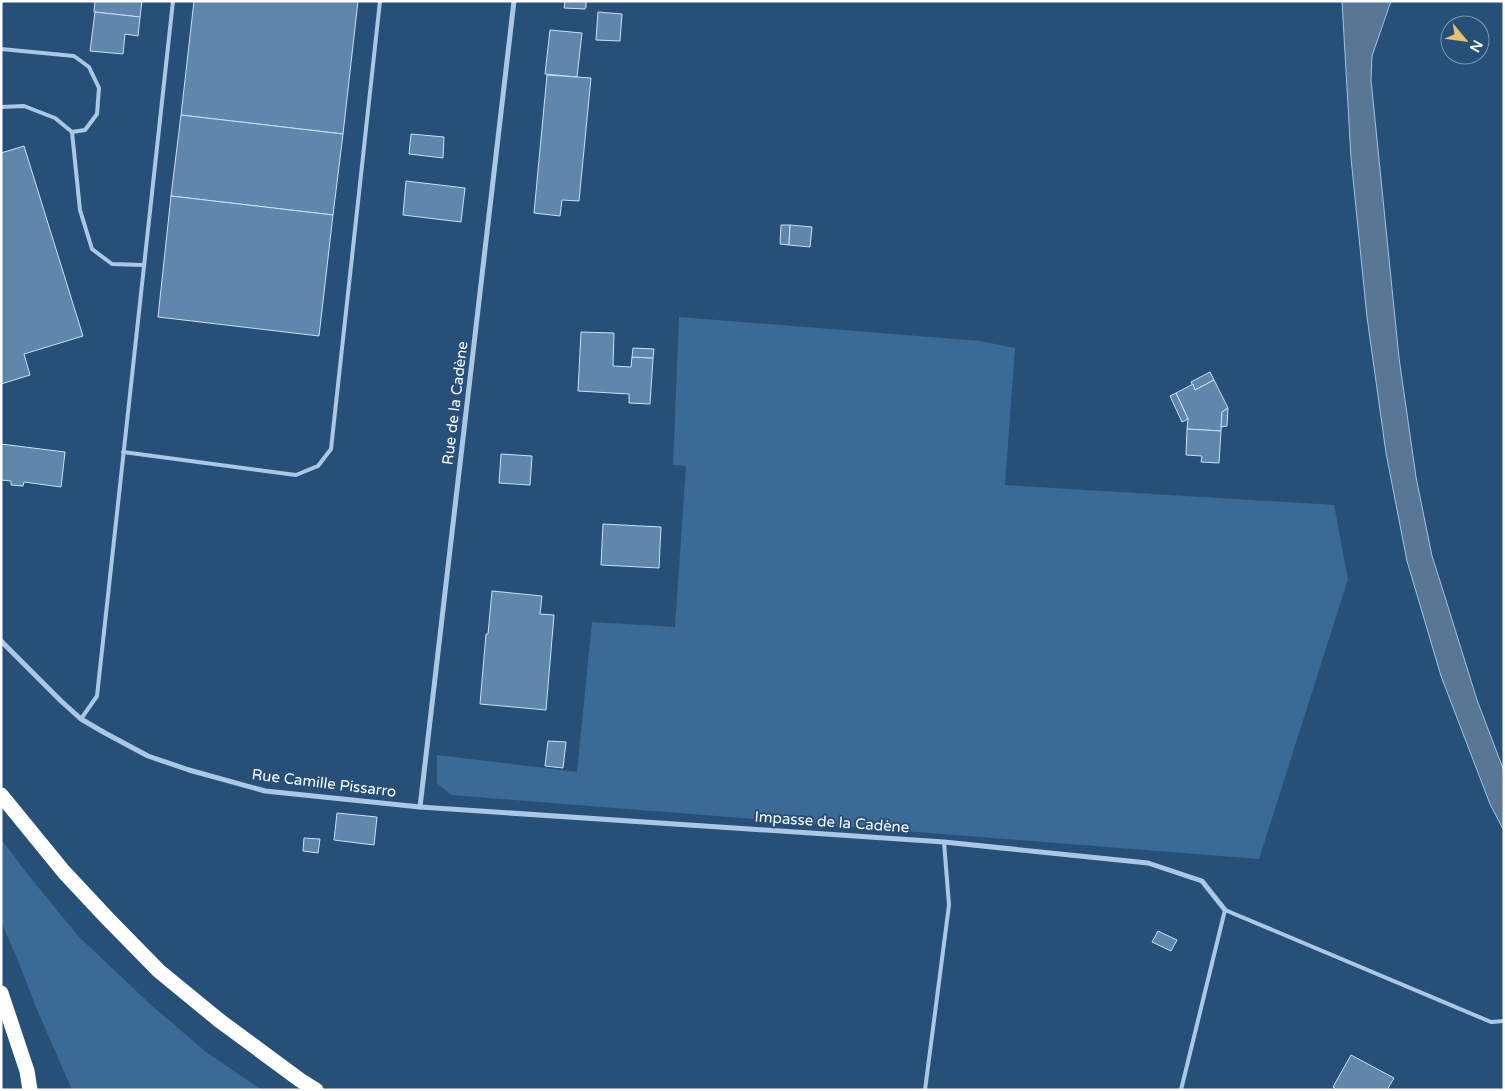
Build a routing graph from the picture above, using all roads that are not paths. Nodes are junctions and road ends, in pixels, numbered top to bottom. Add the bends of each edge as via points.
1 (173, 1) edge
2 (380, 1) edge
3 (514, 1) edge
4 (1, 49) edge
5 (1, 107) edge
6 (72, 132) junction
7 (144, 265) junction
8 (123, 452) junction
9 (1, 641) edge
10 (82, 719) junction
11 (1, 795) edge
12 (420, 807) junction
13 (944, 842) junction
14 (1225, 910) junction
15 (1, 993) edge
16 (1504, 1021) edge
17 (30, 1090) edge
18 (316, 1090) edge
19 (925, 1090) edge
20 (1181, 1090) edge

1 - 7 lane
2 - 8 lane via 331,449 318,466 296,475
3 - 12 street, Rue de la Cadène
4 - 6 lane via 74,56 88,67 99,88 97,114 85,130
5 - 6 lane via 24,106 55,118
6 - 7 lane via 80,210 92,250 112,264
7 - 8 lane
8 - 10 lane via 97,696
9 - 10 street, Rue Camille Pissarro
10 - 12 street, Rue Camille Pissarro via 148,756 265,791
11 - 18 highway via 64,872 159,971 220,1021
12 - 13 street, Impasse de la Cadène
13 - 14 street, Impasse de la Cadène via 1148,863 1202,881
13 - 19 lane via 949,905
14 - 16 lane via 1491,1022
14 - 20 lane
15 - 17 highway via 27,1071

